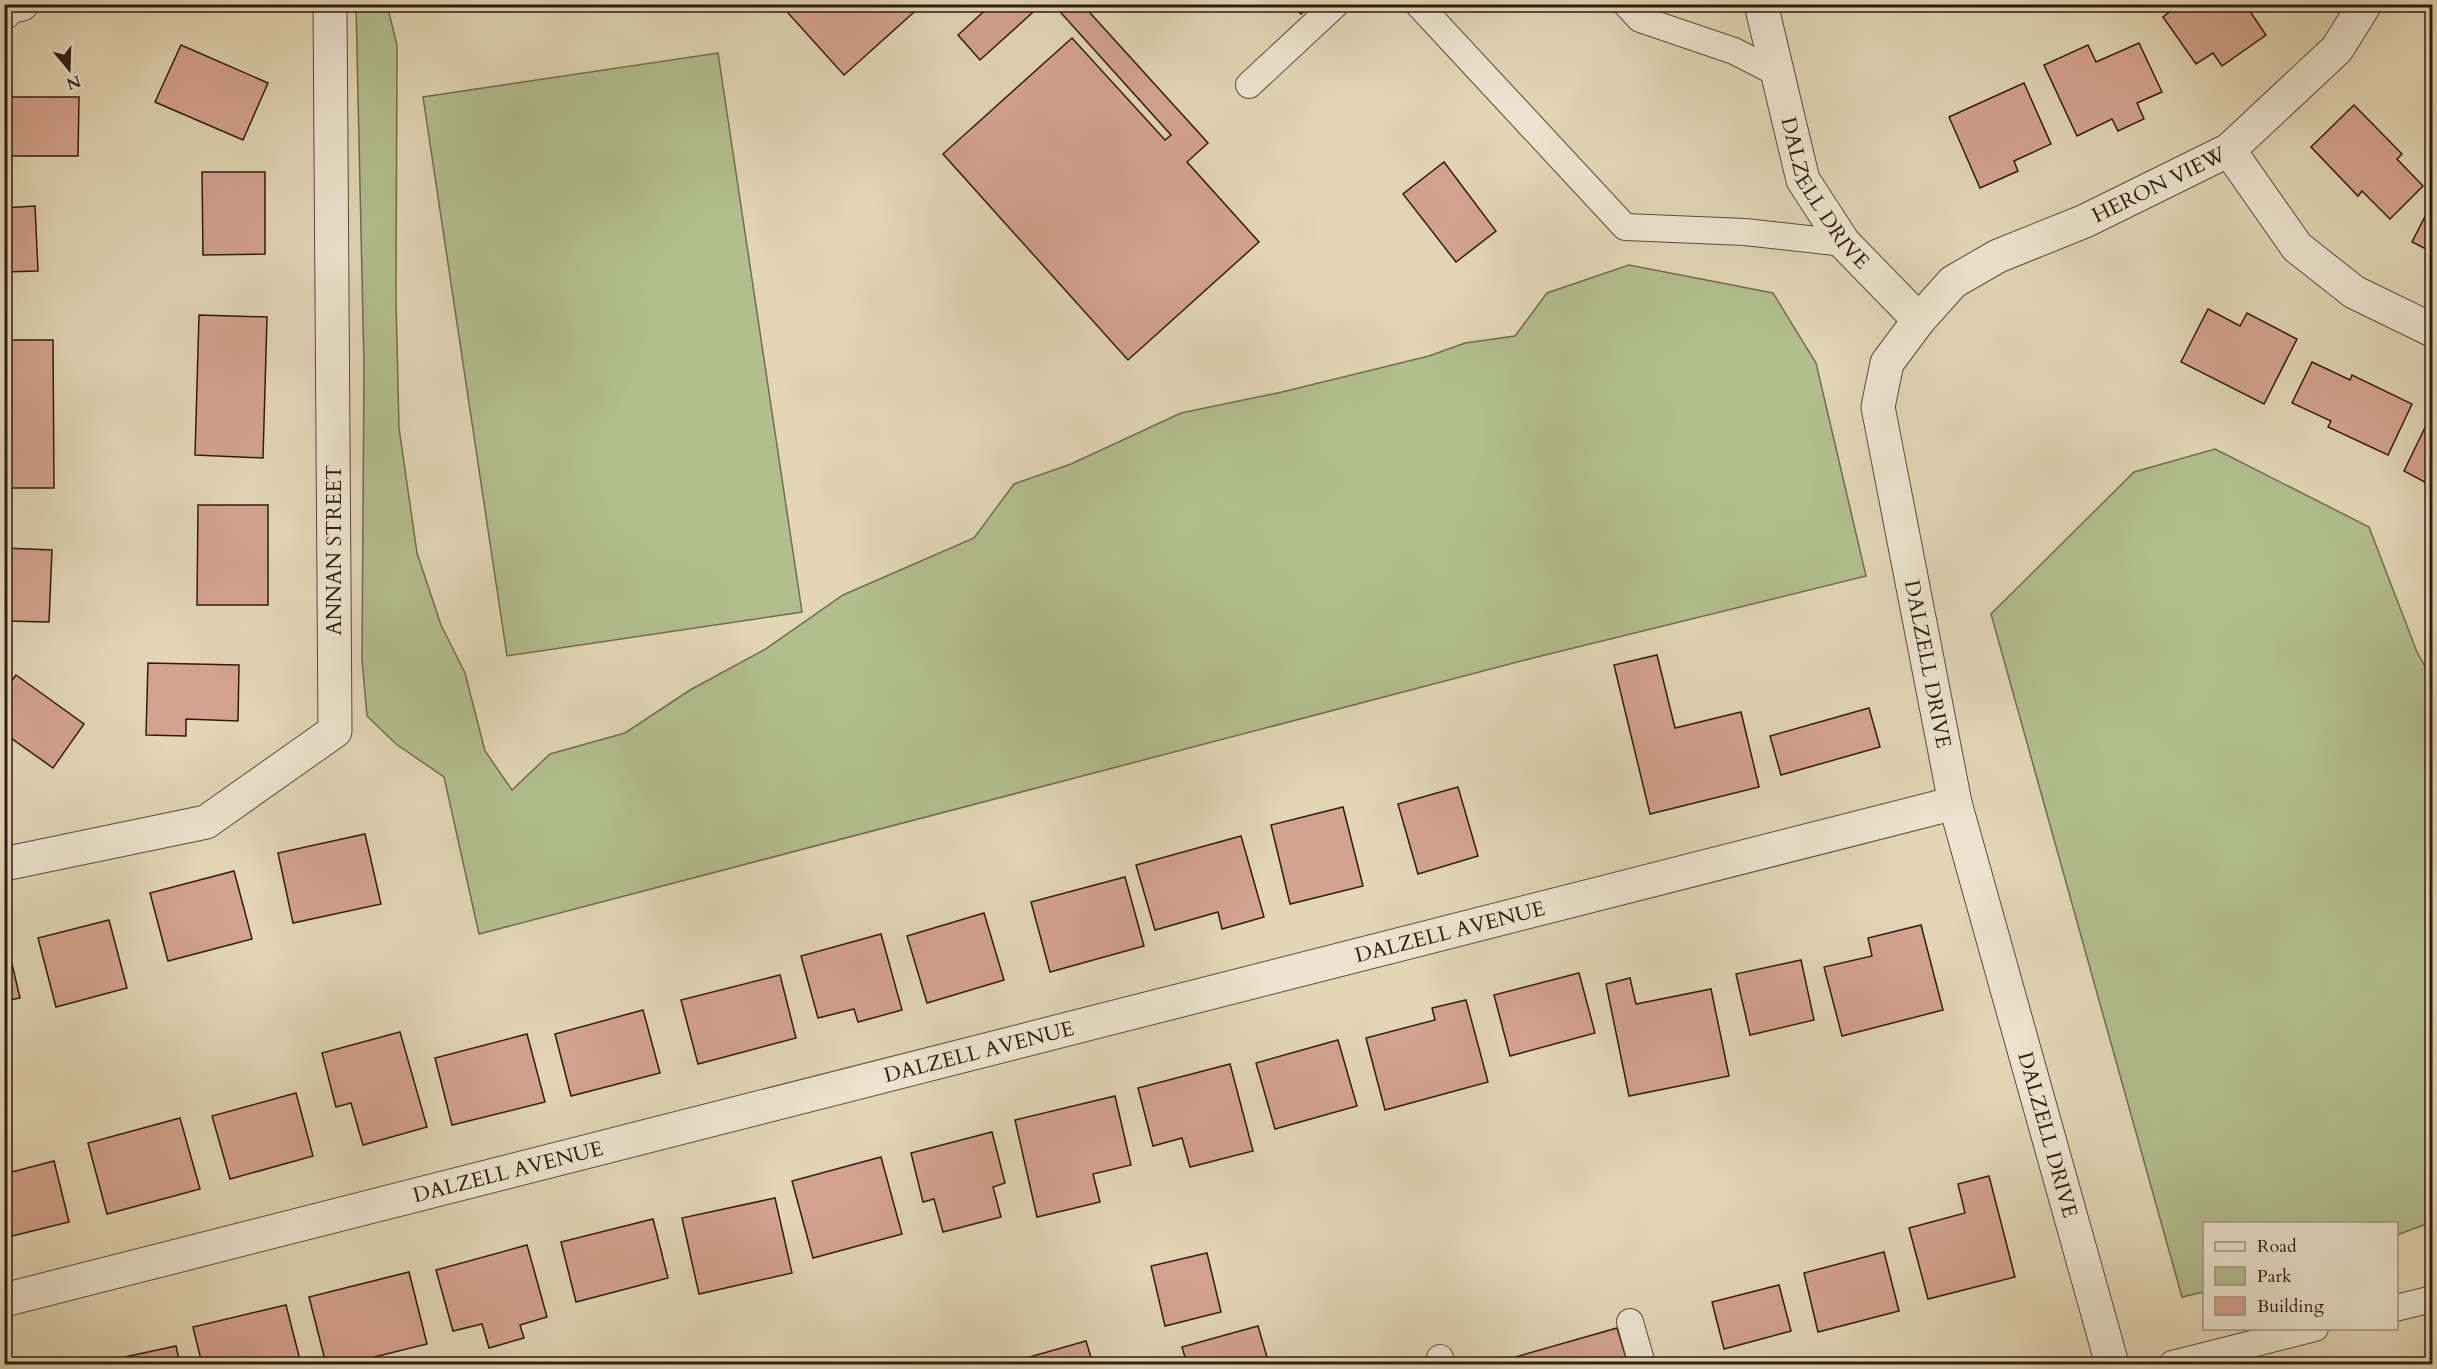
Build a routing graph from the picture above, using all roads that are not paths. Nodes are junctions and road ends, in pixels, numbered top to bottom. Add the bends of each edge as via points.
1 (22, 4) edge
2 (330, 4) edge
3 (1336, 4) edge
4 (1418, 4) edge
5 (1626, 4) edge
6 (1761, 4) edge
7 (2365, 4) edge
8 (4, 13) edge
9 (1777, 73) junction
10 (1249, 85) dead end
11 (2229, 150) junction
12 (1844, 243) junction
13 (1919, 320) junction
14 (2433, 330) edge
15 (1955, 803) junction
16 (4, 864) edge
17 (2433, 1299) edge
18 (4, 1300) edge
19 (2398, 1308) edge
20 (1630, 1322) dead end
21 (2311, 1330) edge
22 (1642, 1365) edge
23 (2112, 1365) edge
24 (2172, 1365) edge

1 - 8 street via 10,6
2 - 16 street, ANNAN STREET via 335,731 206,822
3 - 10 lane
4 - 12 lane via 1625,227 1745,232
5 - 9 lane via 1640,19 1734,51
6 - 9 street, DALZELL DRIVE
7 - 11 street, HERON VIEW via 2337,49
9 - 12 street, DALZELL DRIVE via 1803,180
11 - 13 street, HERON VIEW via 2085,221 1998,256 1953,282
11 - 14 street via 2297,247 2354,292
12 - 13 street, DALZELL DRIVE
13 - 15 street, DALZELL DRIVE via 1887,363 1878,407
15 - 18 street, DALZELL AVENUE
15 - 23 street, DALZELL DRIVE
17 - 19 lane
20 - 22 lane
21 - 24 lane

